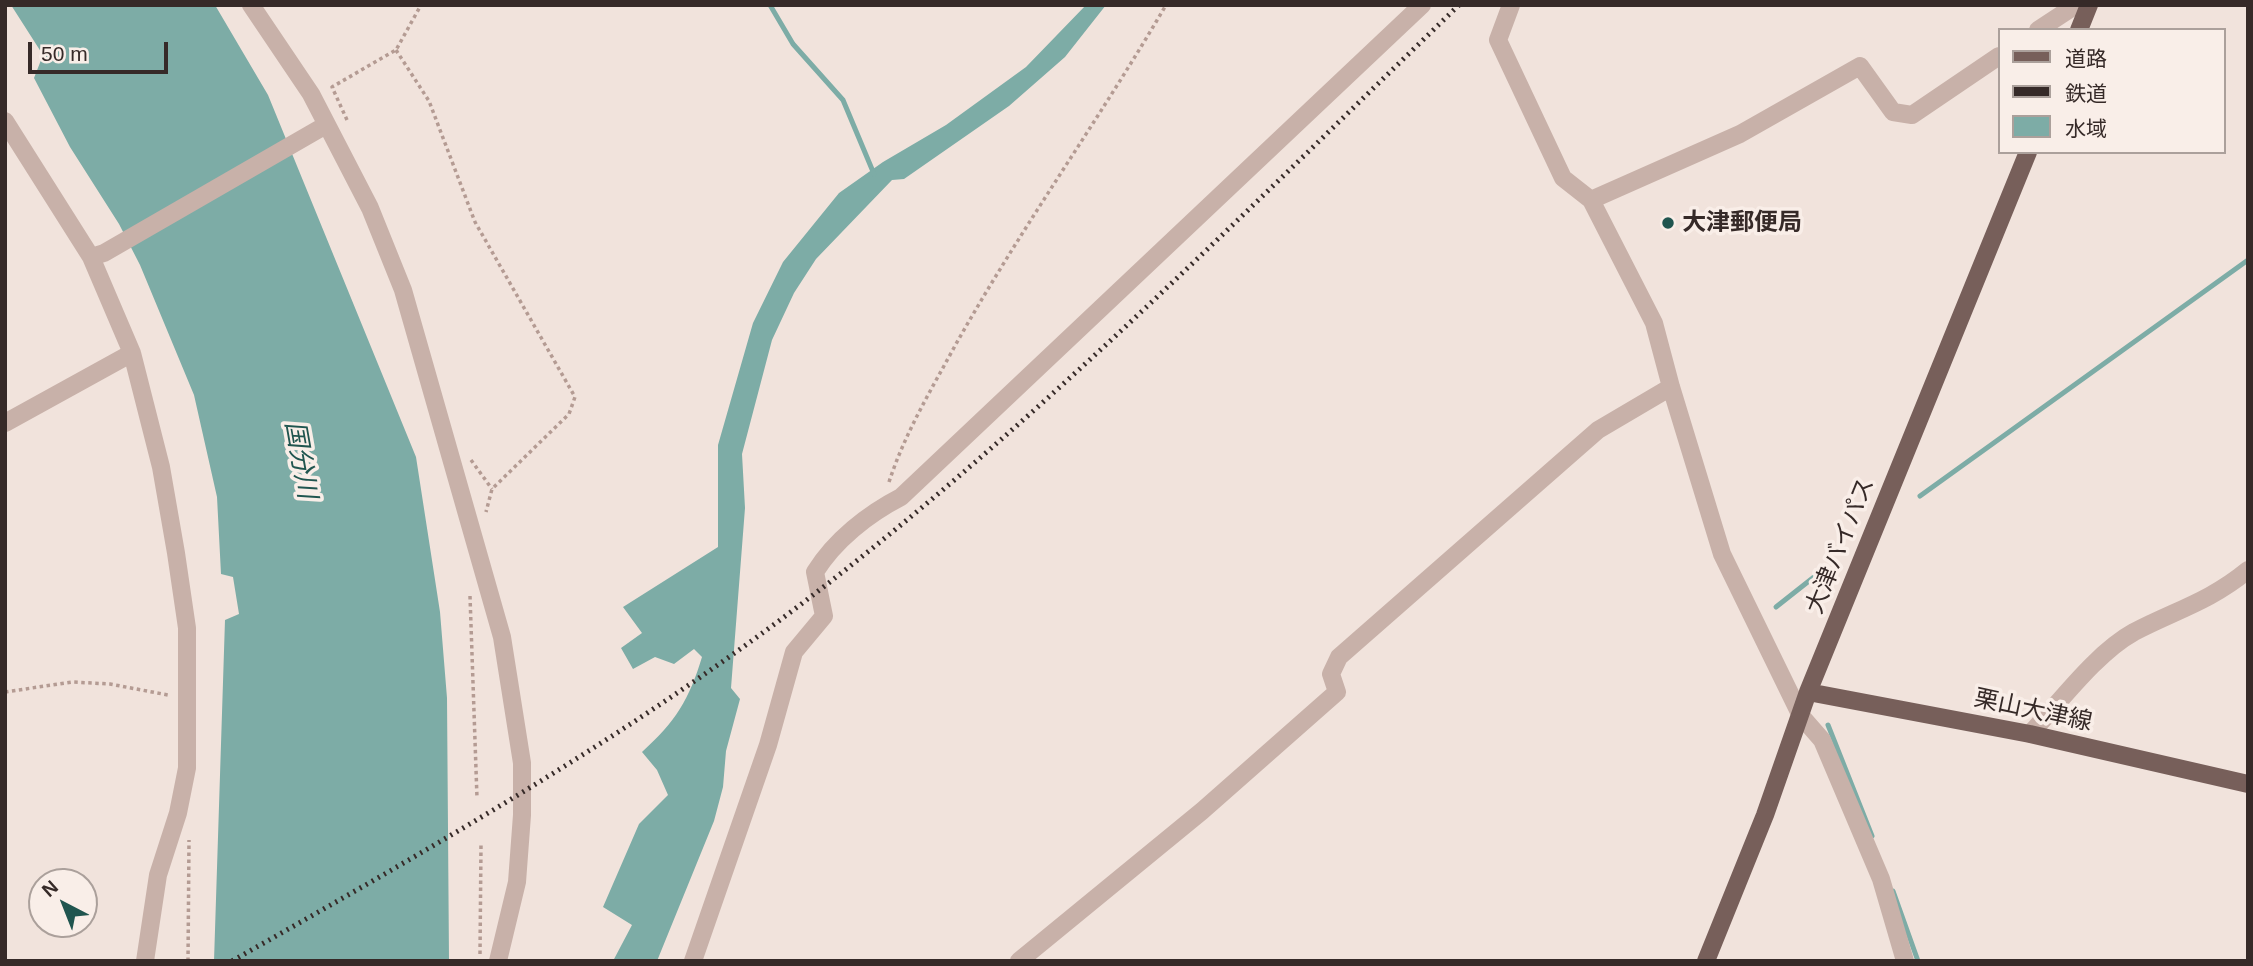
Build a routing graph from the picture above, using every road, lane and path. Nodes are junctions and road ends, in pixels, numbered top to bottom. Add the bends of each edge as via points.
1 (251, 5) edge
2 (421, 5) edge
3 (1166, 5) edge
4 (1422, 5) edge
5 (1511, 5) edge
6 (2076, 5) edge
7 (2089, 5) edge
8 (2041, 28) edge
9 (2079, 28) edge
10 (396, 50) junction
11 (1997, 57) edge
12 (5, 121) edge
13 (349, 124) dead end
14 (326, 125) junction
15 (2027, 154) edge
16 (1591, 200) junction
17 (97, 255) junction
18 (132, 353) junction
19 (1671, 387) junction
20 (5, 423) edge
21 (880, 508) junction
22 (477, 546) junction
23 (2248, 570) edge
24 (470, 595) dead end
25 (169, 686) dead end
26 (5, 692) edge
27 (1808, 692) junction
28 (1801, 716) junction
29 (2030, 734) junction
30 (2248, 784) edge
31 (477, 799) dead end
32 (189, 832) dead end
33 (481, 844) dead end
34 (145, 961) edge
35 (188, 961) edge
36 (480, 961) edge
37 (498, 961) edge
38 (693, 961) edge
39 (1019, 961) edge
40 (1706, 961) edge
41 (1905, 961) edge

1 - 14 street via 311,93
2 - 10 path
3 - 21 path via 1112,98 991,282 904,439
4 - 21 street via 901,497
5 - 16 street via 1498,40 1563,178
6 - 8 street
7 - 9 main road
10 - 13 path via 332,87
10 - 22 path via 429,101 475,222 575,397 569,414 492,489
11 - 16 street via 1912,115 1893,112 1860,66 1740,134
12 - 17 street
14 - 17 street
14 - 22 street via 370,208 403,290
15 - 27 main road, 大津バイパス
16 - 19 street via 1654,323
17 - 18 street
18 - 20 street
18 - 34 street via 160,467 187,628 187,768 158,875
19 - 28 street via 1722,554
19 - 39 street via 1598,430 1339,657 1331,674 1337,692 1202,811
21 - 38 street via 827,551 815,572 824,616 794,652 768,745
22 - 37 street via 502,637 522,763 517,882
23 - 29 street via 2204,601 2133,633 2110,649
24 - 31 path
25 - 26 path via 167,697 110,684 72,682
27 - 28 main road, 大津バイパス
27 - 29 main road, 栗山大津線
28 - 40 main road, 大津バイパス
28 - 41 street via 1822,740 1881,879
29 - 30 main road, 栗山大津線
32 - 35 path
33 - 36 path

